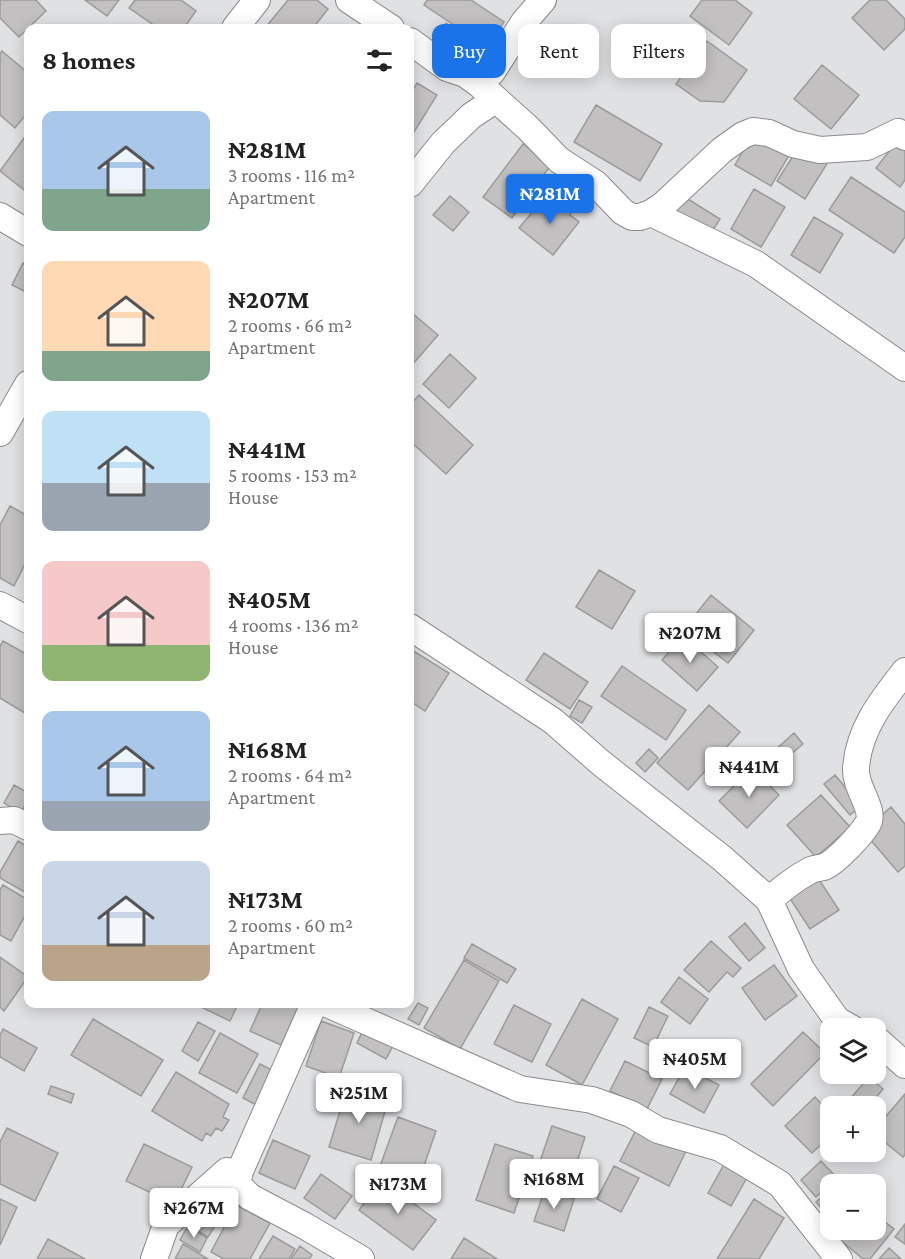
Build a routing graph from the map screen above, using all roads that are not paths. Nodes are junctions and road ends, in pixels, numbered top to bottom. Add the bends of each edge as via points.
1 (257, 0) edge
2 (349, 0) edge
3 (543, 0) edge
4 (238, 24) edge
5 (385, 24) edge
6 (414, 44) edge
7 (487, 92) junction
8 (905, 137) edge
9 (414, 179) edge
10 (651, 213) junction
11 (0, 216) edge
12 (24, 231) edge
13 (905, 368) edge
14 (24, 391) edge
15 (0, 433) edge
16 (0, 605) edge
17 (24, 618) edge
18 (414, 630) edge
19 (905, 671) edge
20 (0, 821) edge
21 (24, 825) edge
22 (769, 900) junction
23 (312, 1008) edge
24 (336, 1008) edge
25 (836, 1018) edge
26 (886, 1048) edge
27 (905, 1065) edge
28 (227, 1171) dead end
29 (154, 1259) edge
30 (361, 1259) edge
31 (839, 1259) edge

1 - 4 street
2 - 5 street
3 - 7 street via 492,72
6 - 7 street
7 - 9 street
7 - 10 street via 559,160 596,184 623,212 632,217
8 - 10 street via 898,132 867,147 820,150 753,131 722,150
10 - 13 street via 756,264
11 - 12 street
14 - 15 street
16 - 17 street
18 - 22 street via 553,721
19 - 22 street via 882,699 860,744 857,784 869,808 871,818 867,825 825,867 813,869 789,883
20 - 21 street via 14,820
22 - 25 street via 801,969
23 - 30 street via 237,1184 250,1197
24 - 31 street via 520,1089 592,1100 631,1114 658,1130 720,1148 780,1184
26 - 27 street
28 - 29 street via 166,1225

